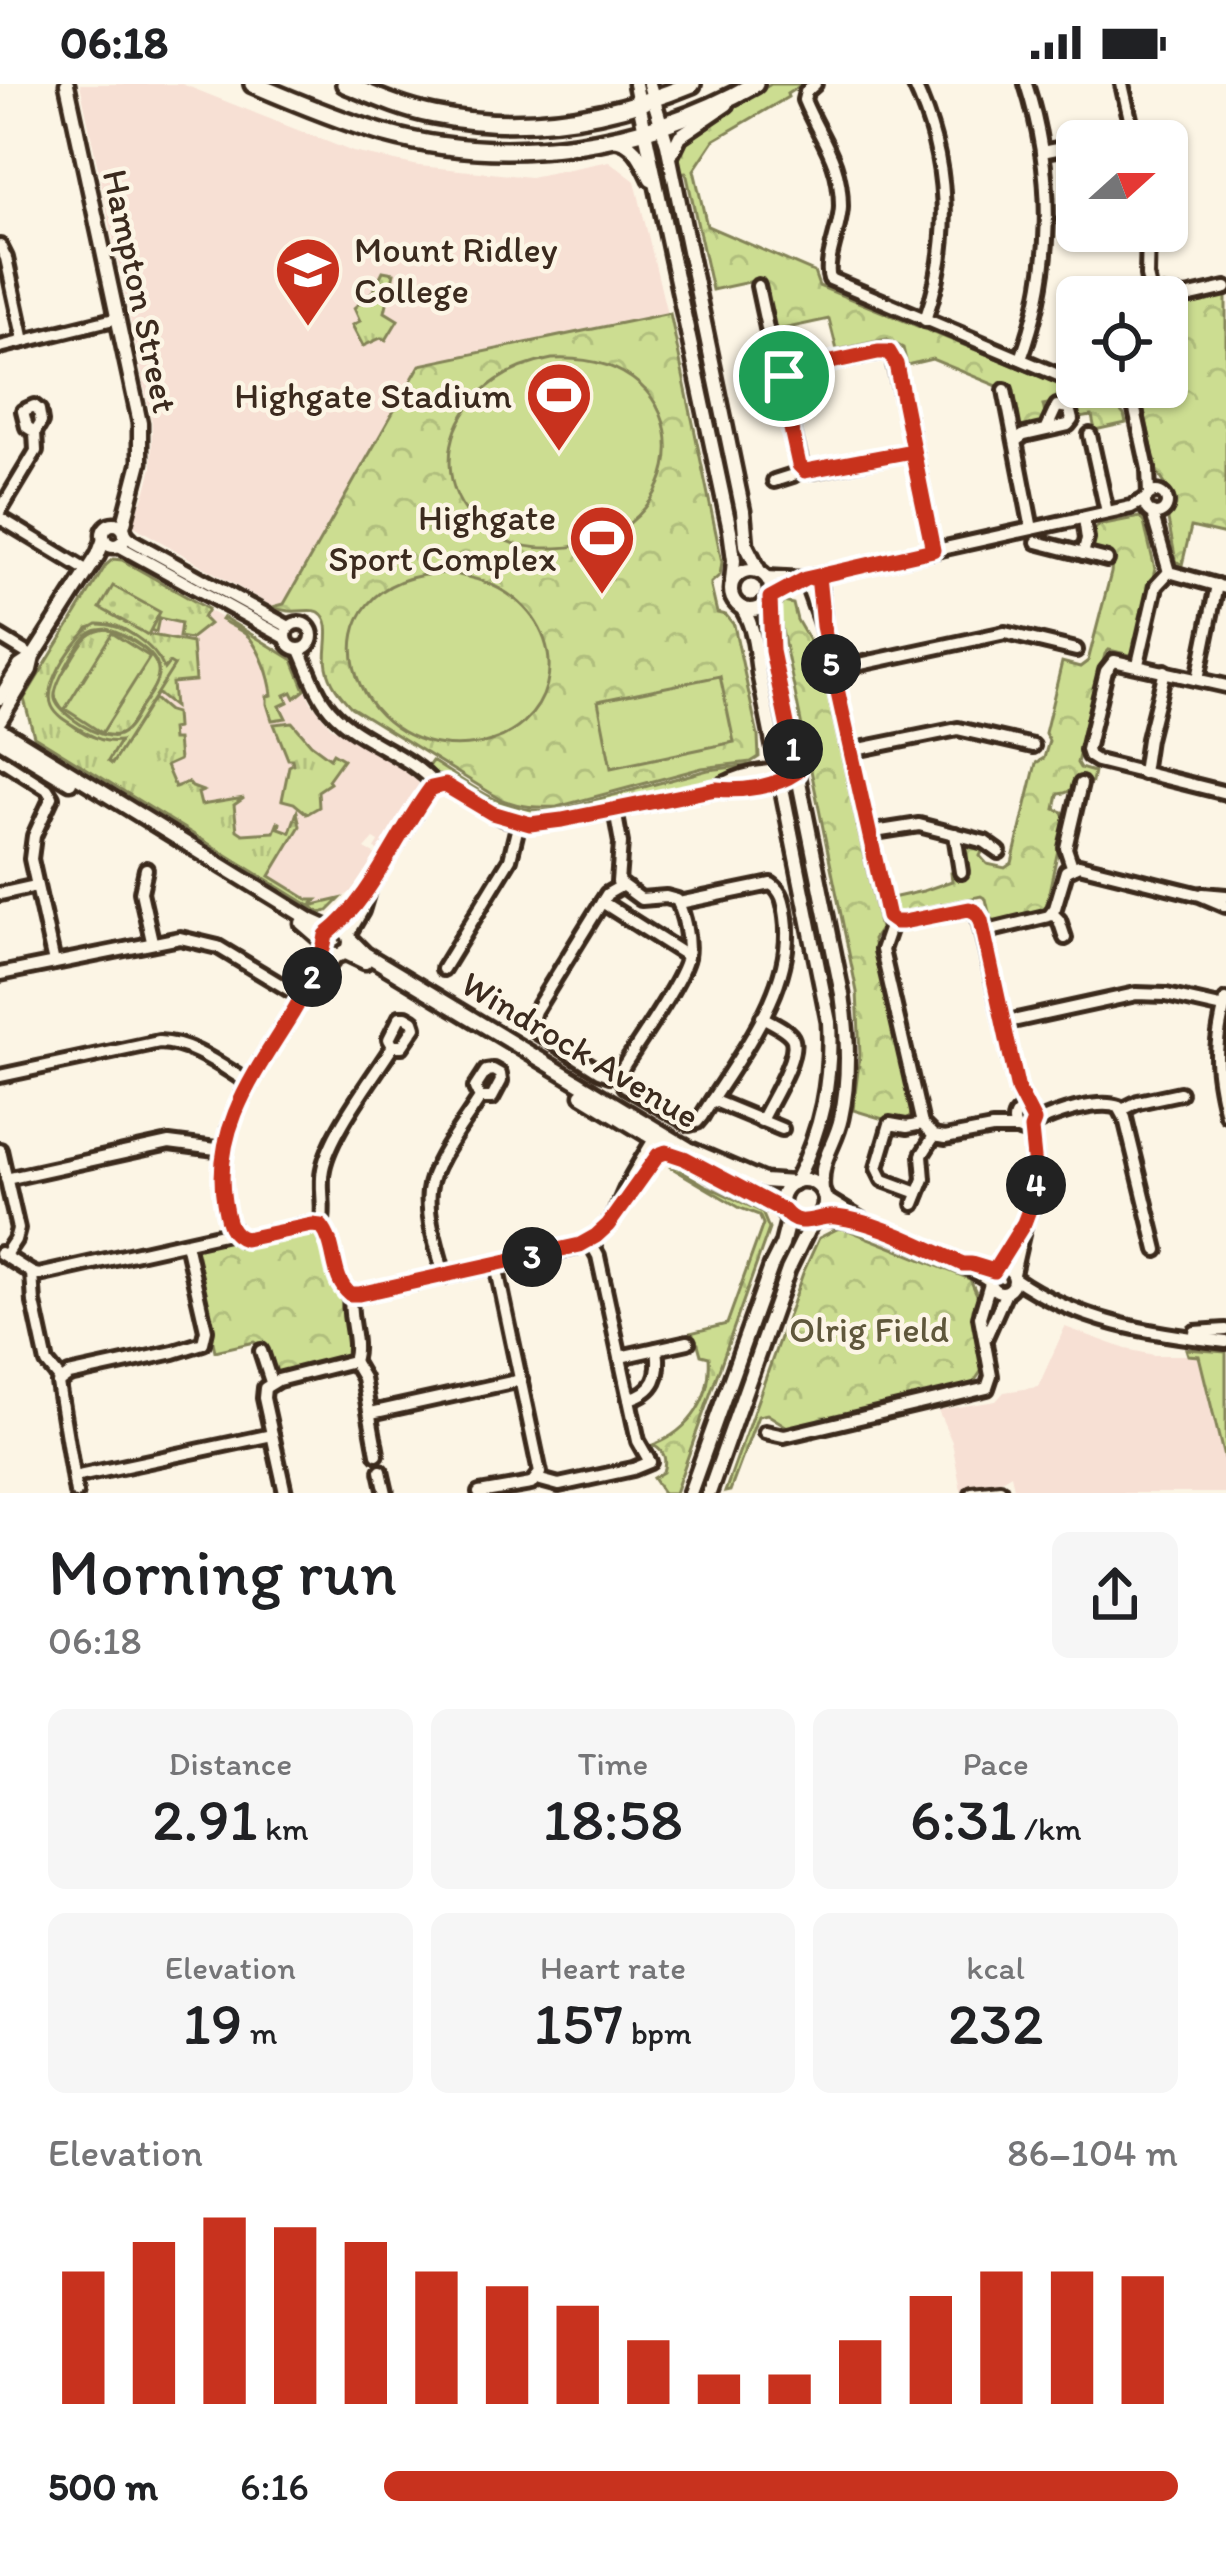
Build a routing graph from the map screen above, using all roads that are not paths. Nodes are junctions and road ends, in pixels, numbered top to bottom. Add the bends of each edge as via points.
1 (253, 84) edge
2 (345, 84) edge
3 (635, 84) edge
4 (692, 84) edge
5 (815, 84) edge
6 (914, 84) edge
7 (1026, 84) edge
8 (1122, 84) edge
9 (754, 85) edge
10 (67, 86) edge
11 (647, 96) edge
12 (1130, 120) edge
13 (654, 128) junction
14 (614, 139) junction
15 (1056, 149) edge
16 (1042, 152) junction
17 (670, 157) junction
18 (662, 202) junction
19 (0, 246) edge
20 (758, 286) dead end
21 (1226, 287) edge
22 (1188, 296) edge
23 (118, 318) junction
24 (926, 320) junction
25 (24, 341) junction
26 (0, 347) edge
27 (1021, 359) junction
28 (1056, 374) edge
29 (784, 376) junction
30 (1005, 390) dead end
31 (1134, 408) edge
32 (1046, 430) dead end
33 (35, 432) dead end
34 (1090, 435) dead end
35 (1017, 440) junction
36 (912, 451) junction
37 (802, 469) junction
38 (773, 481) dead end
39 (1153, 503) junction
40 (1107, 512) junction
41 (0, 514) edge
42 (1084, 518) junction
43 (116, 536) junction
44 (1034, 536) junction
45 (933, 550) junction
46 (1083, 554) junction
47 (1107, 560) dead end
48 (86, 570) junction
49 (1169, 572) junction
50 (763, 574) junction
51 (811, 577) junction
52 (732, 581) junction
53 (1221, 586) edge
54 (769, 600) junction
55 (742, 609) junction
56 (287, 633) junction
57 (0, 637) edge
58 (305, 647) junction
59 (1076, 650) dead end
60 (33, 657) junction
61 (1138, 664) junction
62 (832, 670) junction
63 (1165, 671) junction
64 (1198, 679) junction
65 (1226, 686) edge
66 (0, 698) edge
67 (0, 720) edge
68 (0, 729) edge
69 (0, 740) edge
70 (1034, 746) dead end
71 (850, 752) junction
72 (0, 759) edge
73 (797, 772) junction
74 (1143, 773) junction
75 (780, 776) junction
76 (1081, 784) dead end
77 (435, 785) junction
78 (1226, 793) edge
79 (615, 810) junction
80 (519, 822) junction
81 (868, 833) junction
82 (955, 834) junction
83 (999, 852) dead end
84 (1072, 866) junction
85 (146, 869) dead end
86 (961, 872) dead end
87 (36, 886) junction
88 (621, 886) junction
89 (0, 894) edge
90 (1200, 895) junction
91 (1226, 896) edge
92 (602, 902) junction
93 (679, 903) junction
94 (1226, 906) edge
95 (1052, 913) junction
96 (892, 921) junction
97 (983, 932) junction
98 (1065, 938) dead end
99 (152, 941) junction
100 (337, 941) junction
101 (687, 956) junction
102 (54, 963) junction
103 (443, 969) dead end
104 (0, 974) edge
105 (302, 998) junction
106 (1225, 1004) edge
107 (762, 1017) junction
108 (1003, 1023) junction
109 (393, 1046) dead end
110 (620, 1073) junction
111 (0, 1076) edge
112 (249, 1083) junction
113 (1223, 1089) edge
114 (1180, 1093) dead end
115 (480, 1098) dead end
116 (712, 1100) junction
117 (1122, 1110) junction
118 (1226, 1114) edge
119 (761, 1121) junction
120 (1024, 1121) junction
121 (922, 1124) junction
122 (782, 1129) dead end
123 (656, 1135) junction
124 (934, 1136) junction
125 (0, 1150) edge
126 (224, 1150) junction
127 (684, 1158) junction
128 (6, 1179) junction
129 (794, 1182) junction
130 (823, 1193) junction
131 (623, 1201) junction
132 (786, 1214) junction
133 (815, 1219) junction
134 (1024, 1223) junction
135 (868, 1224) junction
136 (321, 1226) junction
137 (232, 1232) junction
138 (589, 1240) junction
139 (186, 1243) junction
140 (1157, 1250) dead end
141 (2, 1254) edge
142 (496, 1265) junction
143 (32, 1274) junction
144 (444, 1276) junction
145 (992, 1276) junction
146 (1011, 1283) junction
147 (350, 1294) junction
148 (1226, 1330) edge
149 (1179, 1334) junction
150 (985, 1340) junction
151 (688, 1342) dead end
152 (1226, 1342) edge
153 (657, 1348) junction
154 (261, 1351) dead end
155 (620, 1357) junction
156 (353, 1361) junction
157 (60, 1379) junction
158 (521, 1381) junction
159 (271, 1382) junction
160 (629, 1399) junction
161 (371, 1413) junction
162 (765, 1432) dead end
163 (272, 1435) junction
164 (377, 1454) dead end
165 (381, 1472) dead end
166 (74, 1478) junction
167 (537, 1479) junction
168 (1002, 1486) edge
169 (76, 1493) edge
170 (285, 1493) edge
171 (386, 1493) edge
172 (479, 1493) edge
173 (690, 1493) edge
174 (709, 1493) edge
175 (972, 1493) edge

1 - 14 main road via 428,143 512,150
2 - 11 main road via 468,121 562,120
3 - 11 street
4 - 11 main road
5 - 24 street via 804,100 841,193 828,276
6 - 24 street via 938,148 944,198 941,260
7 - 16 street
8 - 12 street
9 - 13 main road
9 - 17 street via 680,136
10 - 23 street, Hampton Street
11 - 13 street
13 - 14 main road
13 - 17 street
13 - 18 street
14 - 18 street via 634,148
15 - 16 street
16 - 27 street via 1045,260
17 - 50 street via 746,545
18 - 52 street via 730,530
19 - 25 street
20 - 29 street
21 - 22 street
23 - 25 street
23 - 43 street, Hampton Street via 141,436
24 - 27 street
25 - 26 street
27 - 28 street
29 - 36 street via 889,352
29 - 37 street
30 - 35 street
31 - 39 street
32 - 35 street
33 - 41 street via 36,451
34 - 40 street
35 - 44 street
36 - 37 street
36 - 45 street
37 - 38 street
39 - 40 street
39 - 49 street
40 - 42 street
41 - 48 street
42 - 44 street
42 - 46 street
43 - 48 street
43 - 56 street
44 - 45 street
44 - 46 street
45 - 51 street
46 - 47 street
48 - 60 street
49 - 53 street
49 - 61 street via 1156,586
50 - 51 street
50 - 52 street via 746,570
50 - 54 street
51 - 54 street
51 - 62 street
52 - 55 street
53 - 64 street
54 - 55 street
54 - 73 street
55 - 75 street via 756,641
56 - 58 street via 292,648
56 - 58 street via 307,625
57 - 60 street
58 - 77 street via 335,715
59 - 62 street via 1005,633
60 - 66 street
60 - 67 street
61 - 63 street
61 - 74 street via 1107,667 1088,750 1097,761
62 - 71 street
63 - 64 street
63 - 74 street
64 - 65 street
68 - 100 street, Windrock Avenue
69 - 100 street, Windrock Avenue
70 - 71 street via 958,729
71 - 81 street
72 - 87 street via 52,797 32,847
73 - 75 street
73 - 130 street via 848,1038 843,1112 821,1165
74 - 78 street
75 - 79 street
75 - 129 street via 831,1047 824,1110
76 - 84 street via 1070,805
77 - 80 street
77 - 100 street
79 - 80 street
79 - 88 street
80 - 103 street via 506,866
81 - 82 street via 913,825
81 - 96 street
82 - 83 street
82 - 86 street
84 - 90 street
84 - 95 street
85 - 99 street via 141,892
87 - 89 street
87 - 102 street
88 - 92 street
88 - 93 street via 640,899
90 - 91 street
90 - 94 street
92 - 101 street
92 - 110 street via 531,1023 599,1071
93 - 101 street
93 - 107 street via 765,884 780,890 787,953
95 - 97 street
95 - 98 street
96 - 97 street via 969,909
96 - 121 street via 882,950
97 - 108 street
99 - 102 street
99 - 105 street via 206,942
100 - 105 street
100 - 123 street, Windrock Avenue
101 - 110 street
102 - 104 street
105 - 112 street
106 - 108 street via 1136,994
106 - 113 street via 1215,1047
107 - 116 street
107 - 119 street via 790,1034 793,1045
108 - 120 street
109 - 136 street via 328,1154
110 - 116 street via 626,1086 686,1123 700,1119
111 - 112 street via 172,1043
112 - 126 street
113 - 118 street
114 - 117 street
115 - 144 street via 429,1189
116 - 119 street
117 - 120 street via 1107,1103
117 - 140 street
119 - 122 street
120 - 124 street
120 - 134 street via 1036,1186
121 - 124 street
121 - 124 street via 890,1124 877,1168 883,1180 916,1199 922,1155
123 - 127 street, Windrock Avenue
123 - 129 street, Windrock Avenue via 764,1181
123 - 131 street
125 - 128 street
126 - 128 street via 169,1143
126 - 137 street
127 - 131 street via 658,1155
127 - 132 street, Windrock Avenue
128 - 141 street via 18,1229
129 - 130 street via 810,1181
129 - 132 street via 784,1192
130 - 133 street
130 - 135 street
131 - 138 street
132 - 133 street via 800,1223
132 - 173 street via 782,1245
133 - 135 street
133 - 174 street via 788,1270
134 - 145 street
134 - 146 street
135 - 145 street
136 - 137 street via 245,1239
136 - 147 street
137 - 139 street
138 - 142 street
138 - 155 street
139 - 143 street
139 - 157 street via 203,1343
141 - 143 street
142 - 144 street
142 - 158 street
143 - 157 street via 47,1363
144 - 147 street
145 - 146 street via 1004,1268
145 - 146 street via 998,1292
145 - 150 street via 980,1317
146 - 149 street via 1124,1327
146 - 150 street
147 - 156 street
148 - 149 street
149 - 152 street
150 - 162 street via 991,1376 982,1391 784,1436
151 - 153 street
153 - 155 street
153 - 160 street via 654,1385
154 - 159 street
155 - 160 street
156 - 159 street
156 - 161 street
157 - 166 street
158 - 161 street
158 - 167 street
159 - 163 street via 264,1393
160 - 167 street via 650,1462 560,1485
161 - 164 street
163 - 166 street
163 - 170 street
165 - 171 street
166 - 169 street
167 - 172 street
168 - 175 street

